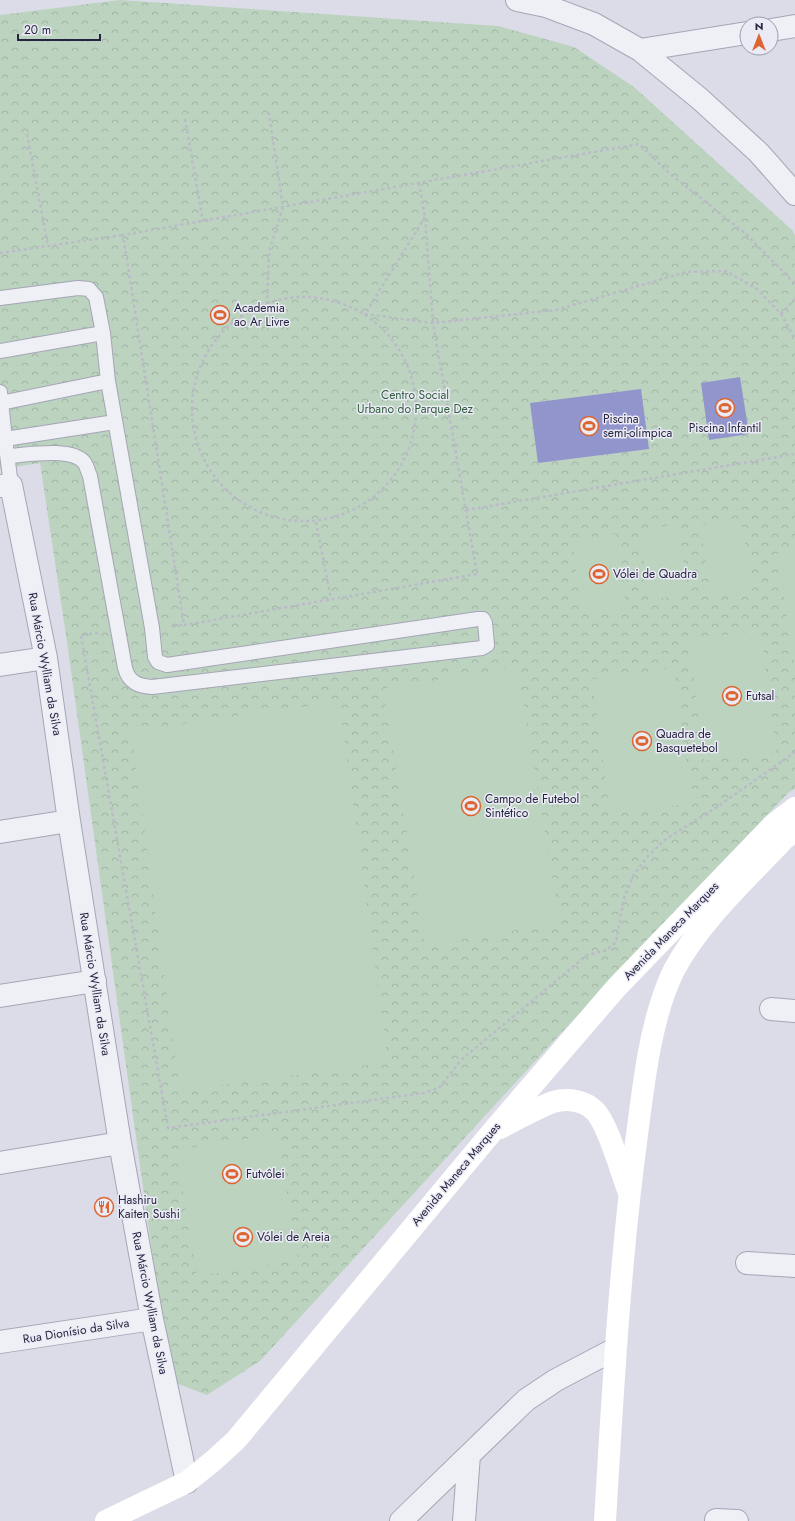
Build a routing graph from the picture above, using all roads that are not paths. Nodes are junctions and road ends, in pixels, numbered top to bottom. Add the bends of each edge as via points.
1 (517, 0) edge
2 (795, 26) edge
3 (779, 29) edge
4 (739, 34) edge
5 (640, 50) junction
6 (795, 194) edge
7 (0, 298) edge
8 (103, 333) junction
9 (0, 351) edge
10 (108, 381) junction
11 (1, 397) edge
12 (116, 422) junction
13 (4, 439) junction
14 (8, 456) junction
15 (6, 485) edge
16 (46, 658) junction
17 (0, 665) edge
18 (795, 808) edge
19 (69, 822) junction
20 (795, 831) edge
21 (0, 832) edge
22 (95, 981) junction
23 (0, 996) edge
24 (771, 1009) dead end
25 (795, 1011) edge
26 (492, 1132) junction
27 (120, 1142) junction
28 (0, 1163) edge
29 (629, 1193) junction
30 (747, 1263) dead end
31 (795, 1266) edge
32 (152, 1319) junction
33 (0, 1342) edge
34 (615, 1349) junction
35 (469, 1455) junction
36 (187, 1482) junction
37 (106, 1521) edge
38 (401, 1521) edge
39 (464, 1521) edge
40 (605, 1521) edge

1 - 5 street via 546,6 594,24
2 - 3 street
4 - 5 street
5 - 6 street via 700,98 759,153
7 - 8 lane via 78,288 89,289 96,296
8 - 9 lane
8 - 10 lane
10 - 11 lane
10 - 12 lane
11 - 13 lane
12 - 13 lane
12 - 14 lane via 158,662 167,665 478,619 483,619 485,624 488,644 482,648 152,687 142,686 132,682 127,675 90,476 84,462 72,455 59,453
13 - 14 lane
14 - 15 lane
15 - 16 street, Rua Márcio Wylliam da Silva
16 - 17 street
16 - 19 street, Rua Márcio Wylliam da Silva
18 - 26 main road, Avenida Maneca Marques via 774,824 616,988
19 - 21 street
19 - 22 street, Rua Márcio Wylliam da Silva
20 - 29 main road, Avenida Maneca Marques via 784,839 701,928 686,947 672,972 647,1058
22 - 23 street
22 - 27 street, Rua Márcio Wylliam da Silva
24 - 25 street
26 - 29 main road via 552,1103 564,1100 587,1105 596,1112 604,1125
26 - 36 main road, Avenida Maneca Marques via 236,1440
27 - 28 street
27 - 32 street, Rua Márcio Wylliam da Silva
29 - 34 main road, Avenida Maneca Marques
30 - 31 street
32 - 33 street, Rua Dionísio da Silva
32 - 36 street, Rua Márcio Wylliam da Silva
34 - 35 street via 556,1380 526,1400
34 - 40 main road, Avenida Maneca Marques
35 - 38 street
35 - 39 street
36 - 37 main road, Avenida Maneca Marques

